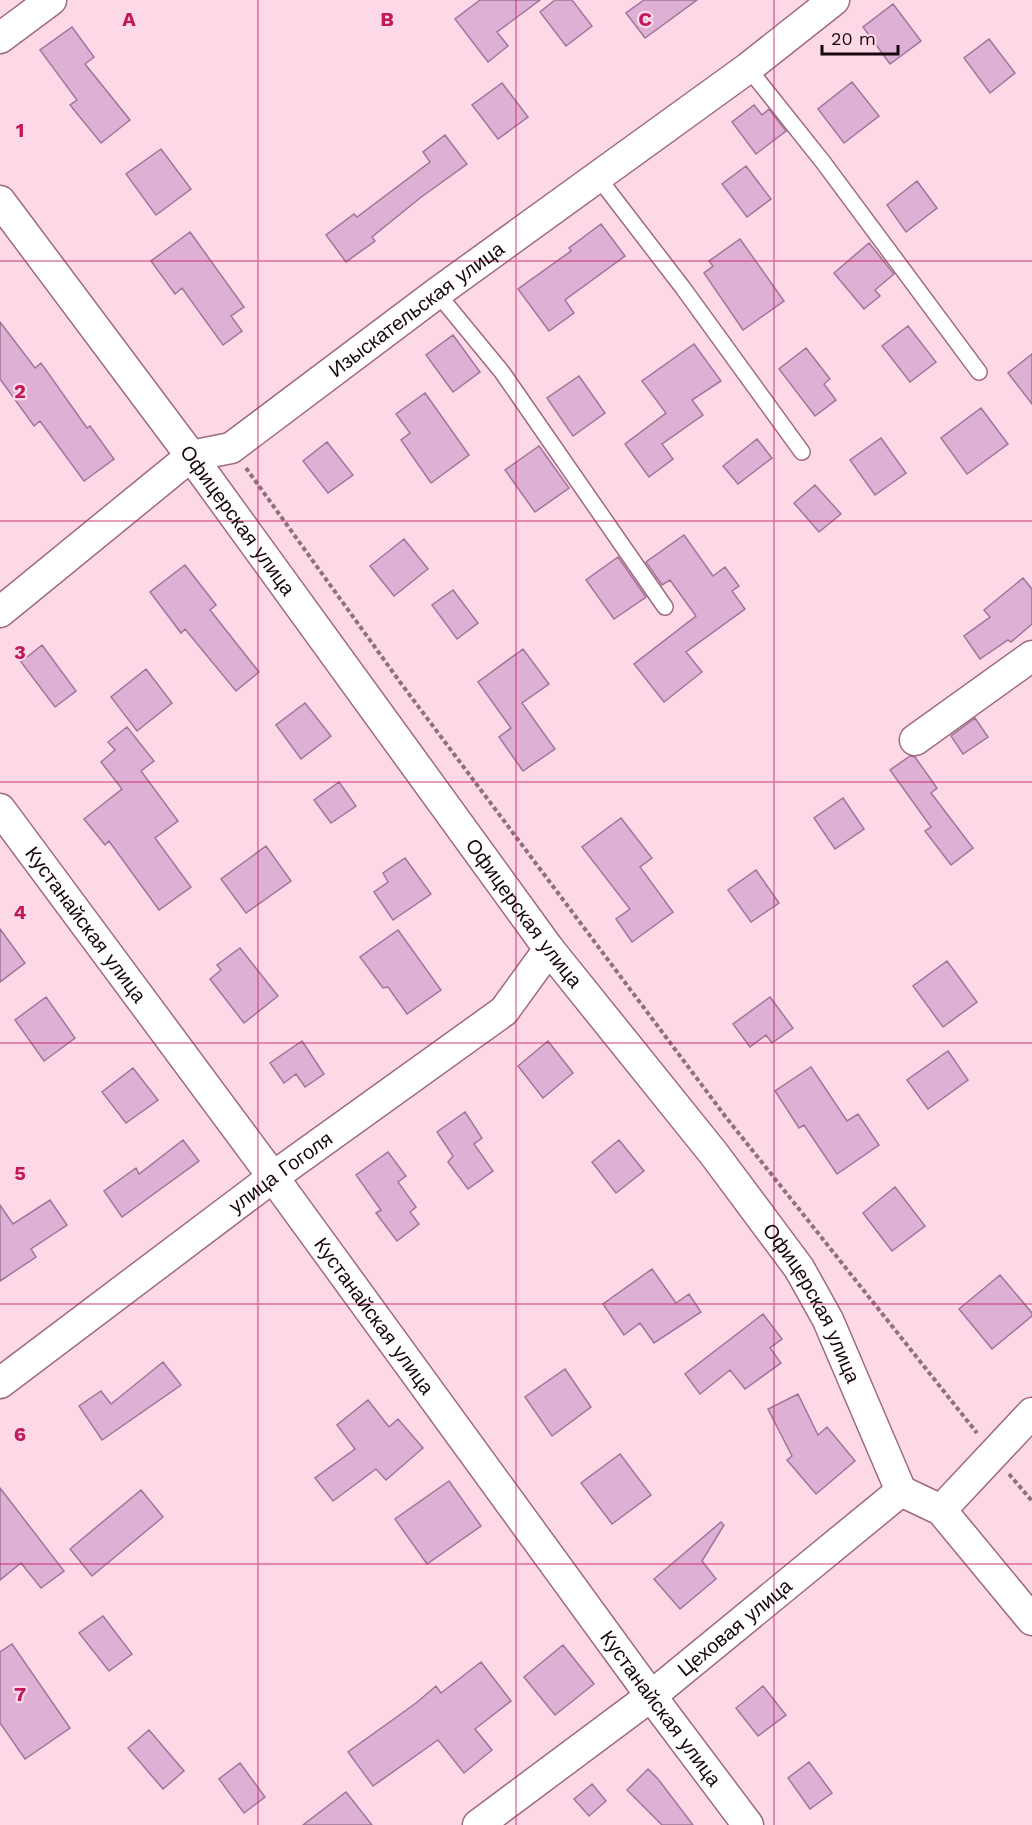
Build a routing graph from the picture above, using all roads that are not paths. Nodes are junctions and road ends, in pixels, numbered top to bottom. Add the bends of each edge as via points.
1 (51, 0) edge
2 (834, 0) edge
3 (0, 38) edge
4 (748, 68) junction
5 (597, 176) junction
6 (0, 201) edge
7 (437, 293) junction
8 (979, 372) dead end
9 (801, 452) dead end
10 (191, 456) junction
11 (665, 607) dead end
12 (0, 612) edge
13 (1032, 656) edge
14 (915, 740) dead end
15 (0, 808) edge
16 (549, 949) junction
17 (273, 1177) junction
18 (0, 1383) edge
19 (1032, 1413) edge
20 (901, 1491) junction
21 (941, 1510) junction
22 (1032, 1620) edge
23 (651, 1696) junction
24 (478, 1825) edge
25 (748, 1825) edge

1 - 3 street
2 - 4 street, Изыскательская улица
4 - 5 street, Изыскательская улица
4 - 8 lane
5 - 7 street, Изыскательская улица
5 - 9 lane
6 - 10 street, Офицерская улица
7 - 10 street, Изыскательская улица via 231,448
7 - 11 lane via 502,372
10 - 12 street, Изыскательская улица
10 - 16 street, Офицерская улица
13 - 14 street
15 - 17 street, Кустанайская улица
16 - 17 street, улица Гоголя via 504,1011
16 - 20 street, Офицерская улица via 714,1154 799,1268 828,1320
17 - 18 street, улица Гоголя
17 - 23 street, Кустанайская улица
19 - 21 street
20 - 21 street
20 - 23 street, Цеховая улица
21 - 22 street
23 - 24 street, Цеховая улица
23 - 25 street, Кустанайская улица

